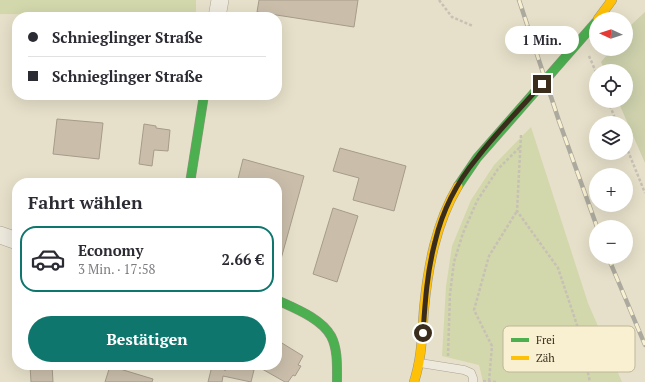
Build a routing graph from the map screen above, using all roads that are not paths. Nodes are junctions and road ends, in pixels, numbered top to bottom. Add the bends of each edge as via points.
1 (220, 0) edge
2 (612, 0) edge
3 (218, 12) edge
4 (603, 12) edge
5 (589, 30) edge
6 (203, 100) edge
7 (191, 178) edge
8 (0, 235) edge
9 (12, 239) edge
10 (282, 302) edge
11 (420, 363) junction
12 (337, 382) edge
13 (414, 382) edge
14 (473, 382) edge

1 - 3 street
2 - 4 main road
5 - 11 main road via 476,158 450,201 435,242 430,269
6 - 7 main road
8 - 9 street
10 - 12 main road via 315,319 332,336
11 - 13 main road
11 - 14 lane via 464,370 471,373

